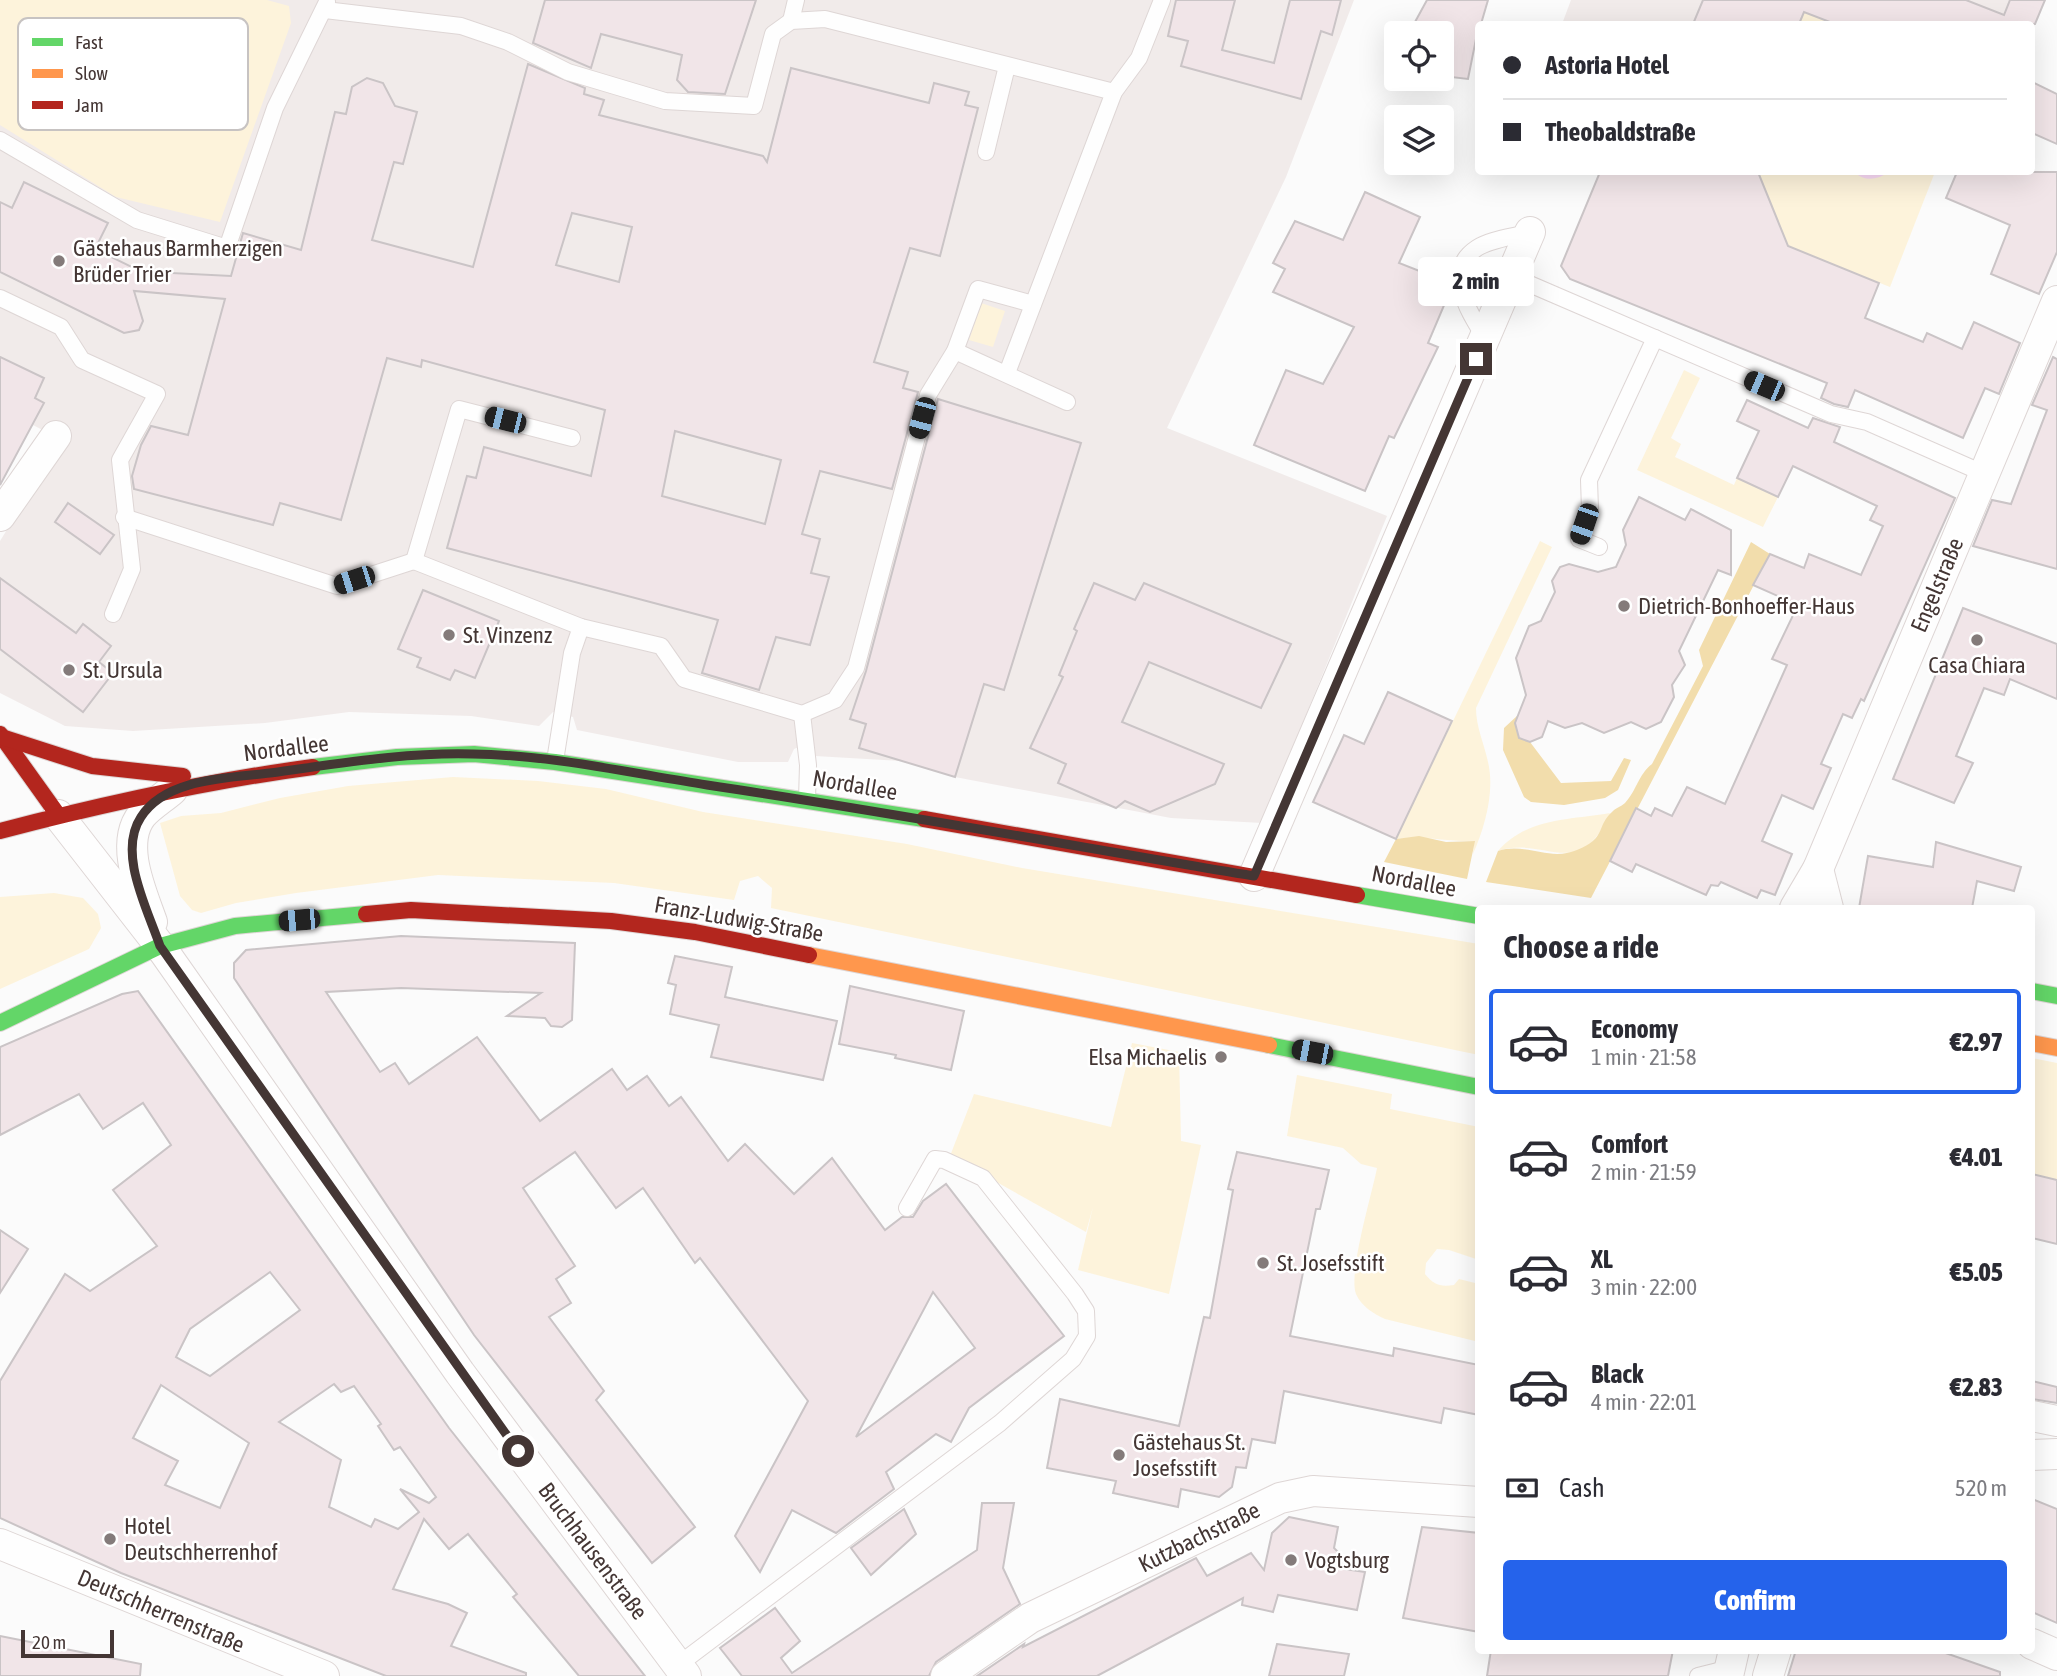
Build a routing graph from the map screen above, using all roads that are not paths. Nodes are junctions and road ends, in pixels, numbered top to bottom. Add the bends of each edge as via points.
1 (796, 0) edge
2 (1163, 0) edge
3 (326, 5) edge
4 (791, 22) junction
5 (1007, 66) junction
6 (1114, 92) junction
7 (0, 140) edge
8 (986, 152) dead end
9 (1530, 232) joint
10 (1511, 276) junction
11 (0, 298) edge
12 (2057, 301) edge
13 (1033, 304) junction
14 (1485, 338) junction
15 (1655, 338) junction
16 (955, 351) junction
17 (1007, 373) junction
18 (1067, 402) dead end
19 (56, 436) dead end
20 (572, 438) dead end
21 (1985, 474) junction
22 (0, 516) edge
23 (124, 517) junction
24 (1600, 547) dead end
25 (414, 561) junction
26 (113, 614) dead end
27 (581, 627) junction
28 (802, 714) junction
29 (2, 736) edge
30 (22, 761) junction
31 (555, 762) junction
32 (220, 779) junction
33 (19, 782) dead end
34 (172, 790) junction
35 (807, 799) junction
36 (58, 815) junction
37 (0, 831) edge
38 (1818, 869) junction
39 (1254, 876) junction
40 (1797, 905) edge
41 (1827, 905) edge
42 (1475, 915) edge
43 (160, 946) junction
44 (2035, 992) edge
45 (2057, 996) edge
46 (0, 1023) edge
47 (2035, 1044) edge
48 (2057, 1048) edge
49 (1475, 1086) edge
50 (907, 1208) dead end
51 (2035, 1416) edge
52 (2057, 1420) edge
53 (2057, 1454) edge
54 (2035, 1455) edge
55 (1475, 1502) edge
56 (0, 1544) edge
57 (2035, 1645) edge
58 (1775, 1654) edge
59 (2057, 1655) edge
60 (1731, 1665) edge
61 (682, 1671) edge
62 (324, 1676) edge
63 (946, 1676) edge
64 (1698, 1676) edge
65 (1768, 1676) edge

1 - 4 lane
2 - 6 lane via 1139,58
3 - 4 lane via 461,26 508,42 568,72 665,101 754,106 773,34
3 - 7 lane via 275,108 227,248 137,220
4 - 5 lane via 825,19
5 - 6 lane
5 - 8 lane
6 - 13 lane
9 - 10 street
9 - 14 lane via 1483,246 1464,262 1460,290
10 - 14 street
10 - 15 lane
11 - 23 lane via 61,327 82,360 158,394 120,460
12 - 21 street, Engelstraße
13 - 16 lane via 978,289
13 - 17 lane
14 - 39 street
15 - 21 lane
15 - 24 lane via 1589,480 1590,509 1579,539
16 - 17 lane
16 - 28 lane via 928,395 856,668 835,700
17 - 18 lane
19 - 22 street
20 - 25 lane via 459,409
21 - 38 street, Engelstraße
23 - 25 lane via 337,586
23 - 26 lane via 132,569
25 - 27 lane
27 - 28 lane via 661,646 684,679
27 - 31 lane via 572,653
28 - 35 lane
29 - 30 main road
29 - 32 main road, Nordallee via 92,766
30 - 33 main road
30 - 36 main road
31 - 32 main road, Nordallee via 474,754 397,757
31 - 35 main road, Nordallee
32 - 34 main road, Nordallee
34 - 36 main road, Nordallee
34 - 43 street, Bruchhausenstraße via 141,817 134,837 138,881
35 - 39 main road, Nordallee
36 - 37 main road, Nordallee
36 - 43 street, Bruchhausenstraße
38 - 40 street, Engelstraße
38 - 41 street
39 - 42 main road, Nordallee
43 - 46 main road, Franz-Ludwig-Straße
43 - 49 main road, Franz-Ludwig-Straße via 234,926 411,910 611,921 909,972
43 - 61 street, Bruchhausenstraße via 460,1373
44 - 45 main road
47 - 48 main road
50 - 61 lane via 935,1159 983,1178 1075,1294 1086,1311 1087,1336 1073,1359 1000,1423
51 - 52 street
53 - 54 street
55 - 63 street, Kutzbachstraße via 1313,1491 1280,1497 1030,1618
56 - 62 street, Deutschherrenstraße
57 - 59 street
58 - 65 street
60 - 64 lane

